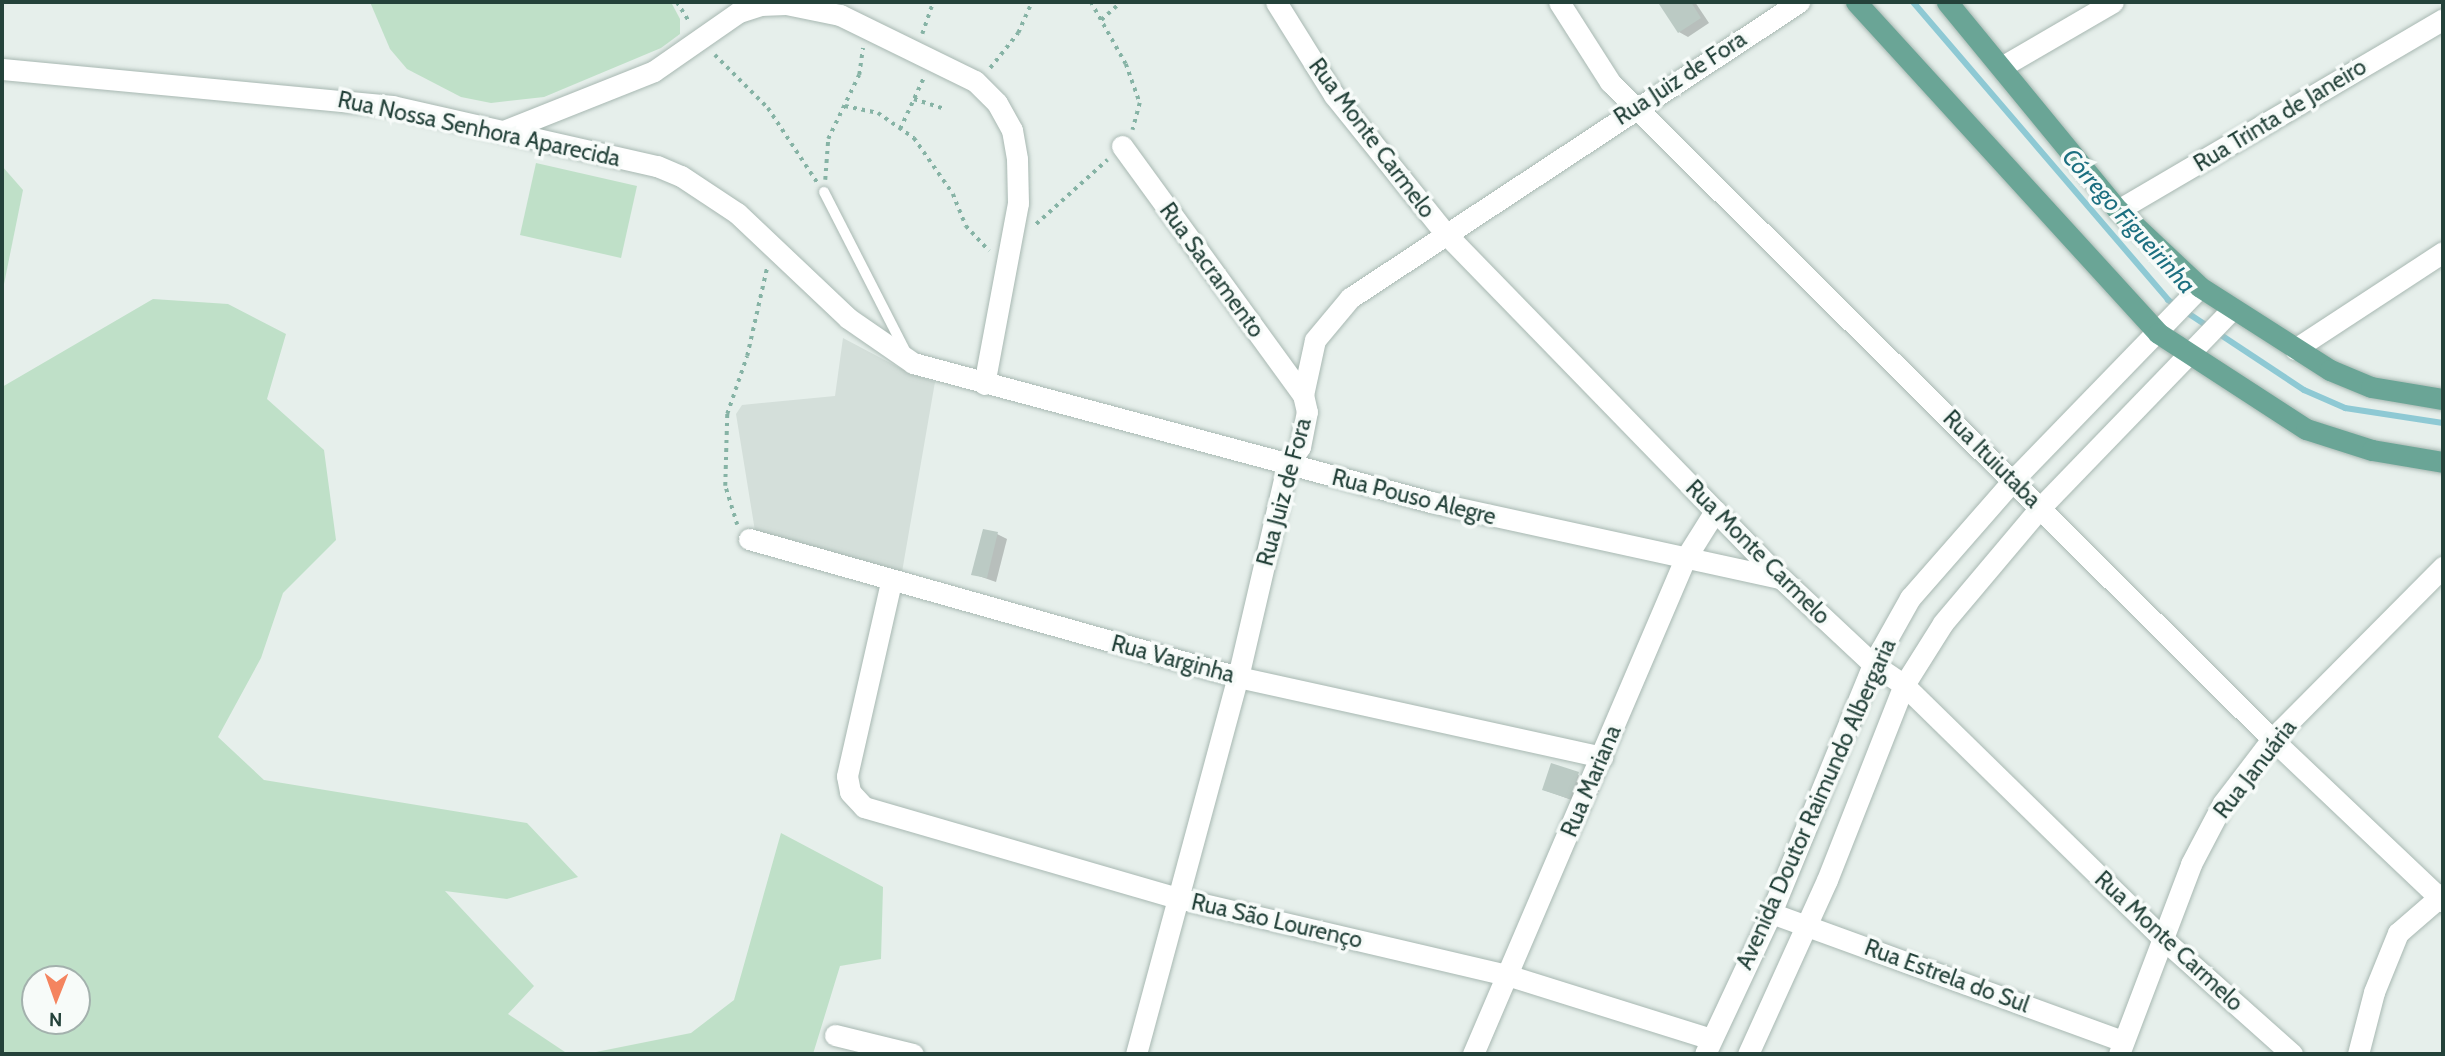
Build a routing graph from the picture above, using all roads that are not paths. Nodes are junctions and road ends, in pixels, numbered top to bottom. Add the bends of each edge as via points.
1 (1276, 2) edge
2 (1559, 2) edge
3 (1799, 2) edge
4 (1856, 2) edge
5 (1947, 2) edge
6 (2113, 2) edge
7 (2443, 19) edge
8 (2003, 66) junction
9 (2, 69) edge
10 (1636, 107) junction
11 (506, 130) junction
12 (1122, 146) road end
13 (824, 192) road end
14 (2118, 211) junction
15 (1445, 233) junction
16 (2443, 252) edge
17 (2200, 287) junction
18 (2232, 309) junction
19 (857, 324) joint
20 (2158, 333) junction
21 (2295, 349) junction
22 (2187, 354) junction
23 (913, 363) junction
24 (984, 384) junction
25 (1303, 395) junction
26 (2443, 399) edge
27 (2443, 462) edge
28 (1287, 466) junction
29 (2014, 478) junction
30 (2040, 508) junction
31 (1715, 511) junction
32 (749, 539) road end
33 (1685, 559) junction
34 (2443, 567) edge
35 (1781, 579) junction
36 (891, 582) junction
37 (1873, 664) junction
38 (1238, 677) junction
39 (1904, 685) junction
40 (2272, 739) junction
41 (1602, 757) junction
42 (2442, 897) edge
43 (1178, 898) junction
44 (1771, 913) junction
45 (1807, 924) junction
46 (2163, 939) junction
47 (1507, 975) junction
48 (835, 1035) dead end
49 (1708, 1046) edge
50 (2121, 1048) edge
51 (913, 1054) edge
52 (1136, 1054) edge
53 (1473, 1054) edge
54 (1748, 1054) edge
55 (2292, 1054) edge
56 (2358, 1054) edge

1 - 15 street, Rua Monte Carmelo via 1334,96
2 - 10 street, Rua Ituiutaba via 1610,82
3 - 10 street, Rua Juiz de Fora
4 - 20 main road
5 - 8 main road
6 - 8 street
7 - 14 street, Rua Trinta de Janeiro
8 - 14 main road
9 - 11 street, Rua Nossa Senhora Aparecida via 344,99
10 - 15 street, Rua Juiz de Fora
10 - 29 street, Rua Ituiutaba
11 - 19 street, Rua Nossa Senhora Aparecida via 681,176 737,213
11 - 24 street via 654,71 739,12 760,5 786,4 840,15 977,84 997,103 1012,130 1018,181 1014,228
12 - 25 street, Rua Sacramento
13 - 23 lane
14 - 17 main road
15 - 25 street, Rua Juiz de Fora via 1350,298 1315,340
15 - 31 street, Rua Monte Carmelo
16 - 21 street
17 - 18 main road
17 - 20 street, Avenida Doutor Raimundo Albergaria
18 - 21 main road
18 - 22 street, Avenida Doutor Raimundo Albergaria
19 - 23 street, Rua Pouso Alegre
20 - 22 main road
20 - 29 street, Avenida Doutor Raimundo Albergaria
21 - 26 main road via 2371,387
22 - 27 main road via 2306,429 2372,450
22 - 30 street, Avenida Doutor Raimundo Albergaria
23 - 24 street, Rua Pouso Alegre
24 - 28 street, Rua Pouso Alegre
25 - 28 street, Rua Juiz de Fora via 1307,412 1300,447
28 - 33 street, Rua Pouso Alegre
28 - 38 street, Rua Juiz de Fora
29 - 30 street, Rua Ituiutaba
29 - 37 street, Avenida Doutor Raimundo Albergaria via 1910,598
30 - 39 street, Avenida Doutor Raimundo Albergaria via 1943,623
30 - 40 street, Rua Ituiutaba
31 - 33 street, Rua Mariana
31 - 35 street, Rua Monte Carmelo
32 - 36 street, Rua Varginha
33 - 35 street, Rua Pouso Alegre
33 - 41 street, Rua Mariana
34 - 40 street, Rua Januária
35 - 37 street, Rua Monte Carmelo
36 - 38 street, Rua Varginha
36 - 43 street, Rua São Lourenço via 848,776 850,792 864,807
37 - 39 street, Rua Monte Carmelo
37 - 44 street, Avenida Doutor Raimundo Albergaria
38 - 41 street, Rua Varginha
38 - 43 street, Rua Juiz de Fora
39 - 45 street, Avenida Doutor Raimundo Albergaria
39 - 46 street, Rua Monte Carmelo
40 - 42 street, Rua Ituiutaba
40 - 46 street, Rua Januária via 2223,803 2191,864
41 - 47 street, Rua Mariana
42 - 56 street via 2398,933 2374,992
43 - 47 street, Rua São Lourenço
43 - 52 street, Rua Juiz de Fora
44 - 45 street, Rua Estrela do Sul
44 - 49 street, Avenida Doutor Raimundo Albergaria
45 - 50 street, Rua Estrela do Sul
45 - 54 street, Avenida Doutor Raimundo Albergaria
46 - 50 street, Rua Januária
46 - 55 street, Rua Monte Carmelo
47 - 49 street, Rua São Lourenço
47 - 53 street, Rua Mariana
48 - 51 street

